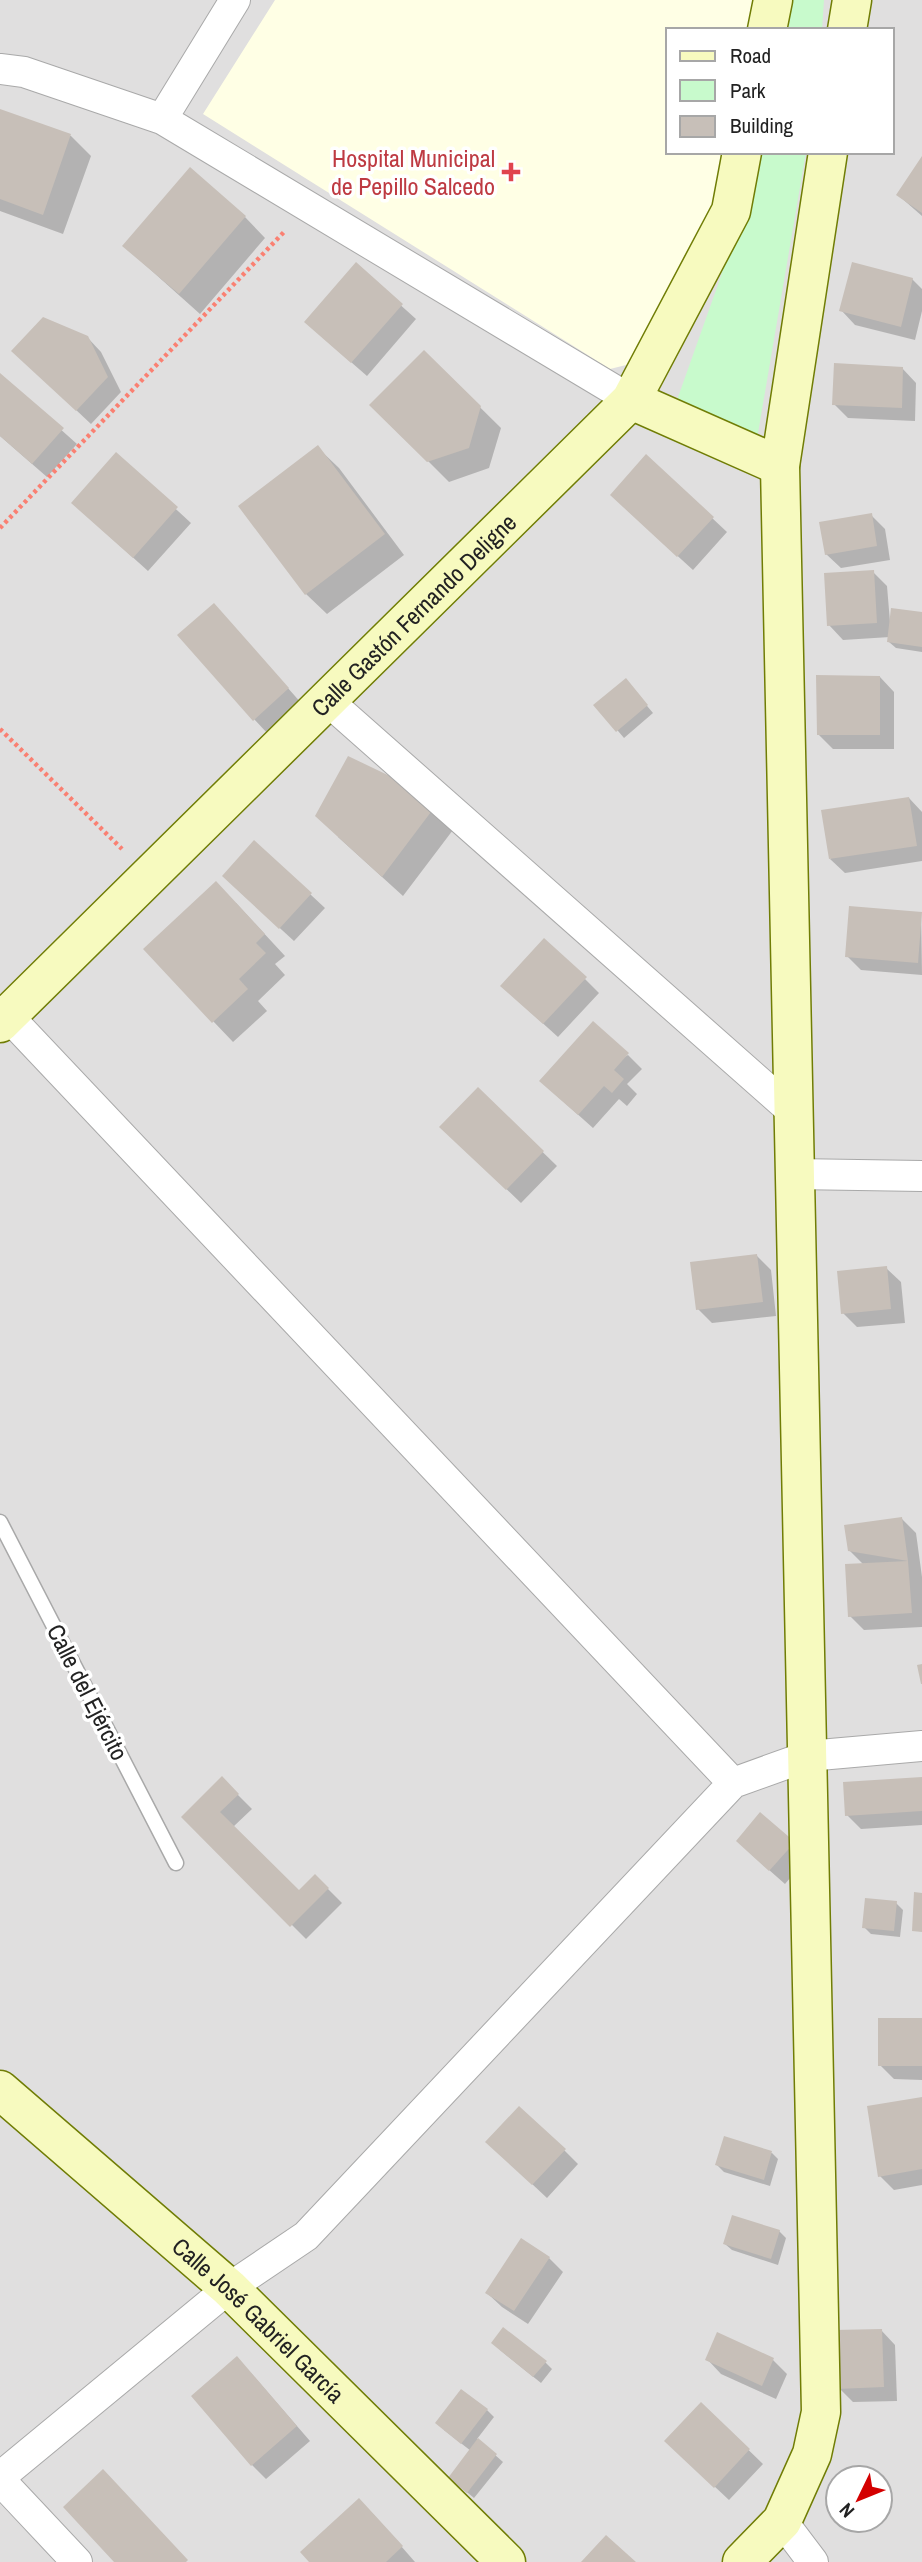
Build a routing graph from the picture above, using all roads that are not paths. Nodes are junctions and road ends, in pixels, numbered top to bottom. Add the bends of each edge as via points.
1 (236, 0) edge
2 (772, 0) edge
3 (852, 0) edge
4 (767, 28) edge
5 (847, 28) edge
6 (0, 69) edge
7 (162, 119) junction
8 (742, 154) edge
9 (828, 154) edge
10 (631, 400) junction
11 (780, 466) junction
12 (328, 701) junction
13 (4, 1019) edge
14 (792, 1111) junction
15 (794, 1174) junction
16 (922, 1176) edge
17 (0, 1522) edge
18 (922, 1746) edge
19 (808, 1756) junction
20 (733, 1783) junction
21 (176, 1863) dead end
22 (0, 2090) edge
23 (229, 2288) junction
24 (0, 2478) edge
25 (782, 2521) junction
26 (78, 2562) edge
27 (506, 2562) edge
28 (742, 2562) edge
29 (813, 2562) edge

1 - 7 street
2 - 4 street
3 - 5 street
6 - 7 street via 24,72
7 - 10 street
8 - 10 street, Calle Gastón Fernando Deligne via 731,211
9 - 11 street
10 - 11 street
10 - 12 street, Calle Gastón Fernando Deligne
11 - 14 street
12 - 13 street, Calle Gastón Fernando Deligne
12 - 14 street
13 - 20 street
14 - 15 street
15 - 16 street
15 - 19 street
17 - 21 lane, Calle del Ejército
18 - 19 street
19 - 20 street
19 - 25 street via 821,2412 812,2454
20 - 23 street via 306,2236
22 - 23 street, Calle José Gabriel García
23 - 24 street
23 - 27 street, Calle José Gabriel García
24 - 26 street
25 - 28 street
25 - 29 street

